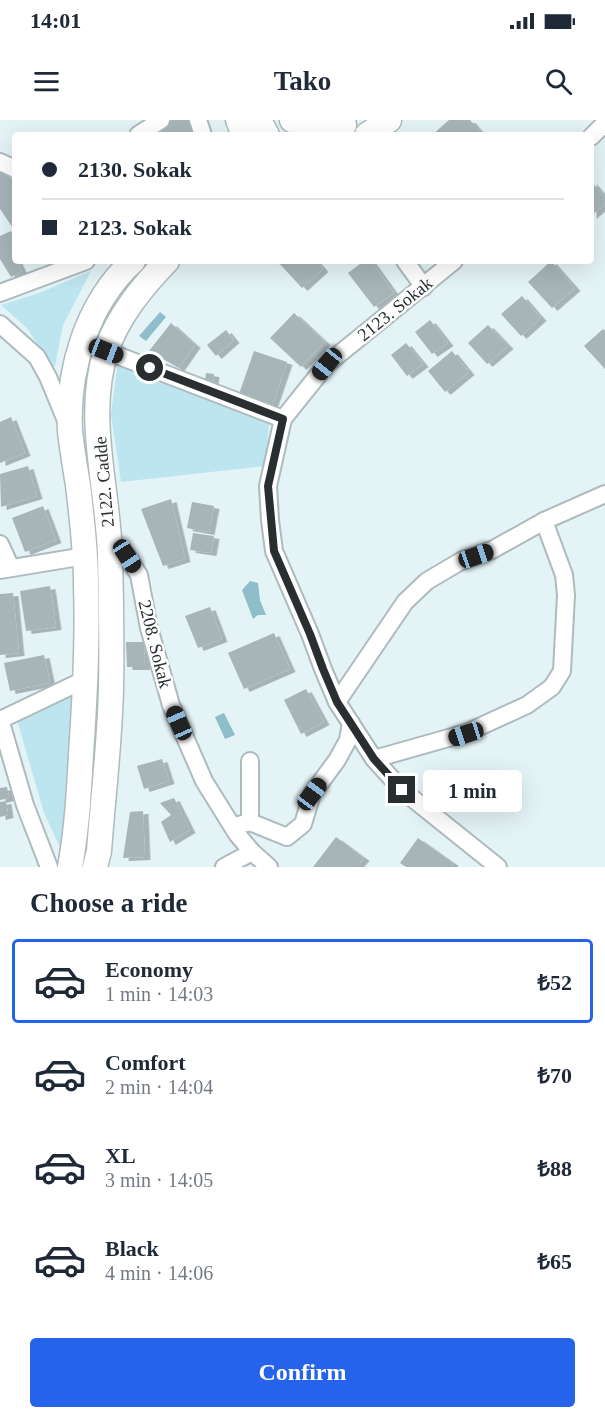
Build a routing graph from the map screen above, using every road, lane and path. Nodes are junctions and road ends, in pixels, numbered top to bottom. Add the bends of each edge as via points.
1 (161, 120) edge
2 (292, 120) edge
3 (389, 120) edge
4 (340, 127) edge
5 (143, 132) edge
6 (371, 132) edge
7 (76, 264) edge
8 (129, 264) edge
9 (164, 264) edge
10 (407, 264) edge
11 (450, 264) edge
12 (424, 286) junction
13 (2, 287) edge
14 (0, 324) edge
15 (106, 351) junction
16 (283, 419) junction
17 (70, 430) junction
18 (605, 494) edge
19 (544, 521) junction
20 (0, 544) edge
21 (110, 552) junction
22 (85, 556) junction
23 (5, 569) edge
24 (86, 679) junction
25 (337, 702) junction
26 (0, 719) edge
27 (351, 723) junction
28 (374, 759) junction
29 (250, 761) dead end
30 (250, 822) junction
31 (232, 827) junction
32 (252, 852) junction
33 (49, 867) edge
34 (70, 867) edge
35 (95, 867) edge
36 (225, 867) edge
37 (269, 867) edge
38 (498, 867) edge

1 - 5 street
2 - 4 highway via 314,131
3 - 6 highway
7 - 13 street
8 - 17 highway, 2122. Cadde via 120,272 86,328 77,357
9 - 15 highway, 2122. Cadde via 141,288
10 - 12 street
11 - 12 street, 2123. Sokak
12 - 16 street, 2123. Sokak via 327,364
14 - 17 street via 37,357
15 - 16 street
15 - 21 highway, 2122. Cadde via 97,406
16 - 25 street, 2123. Sokak via 268,486 274,551
17 - 22 highway, 2122. Cadde
18 - 19 street
19 - 25 street via 427,581 405,603
19 - 28 street via 564,575 566,595 562,671 552,687 527,705 466,734
20 - 23 street
21 - 31 street, 2208. Sokak via 127,556 139,575 171,705 204,781
21 - 35 highway, 2122. Cadde via 111,688
22 - 23 street
22 - 24 highway, 2122. Cadde
24 - 26 street
24 - 34 highway, 2122. Cadde via 77,829
25 - 27 street, 2123. Sokak
26 - 33 street
27 - 28 street, 2123. Sokak
27 - 30 street via 348,740 312,794 303,824 287,837
28 - 38 street, 2123. Sokak via 402,790
29 - 30 street
30 - 31 street
31 - 32 street, 2208. Sokak
32 - 36 street
32 - 37 street, 2208. Sokak

